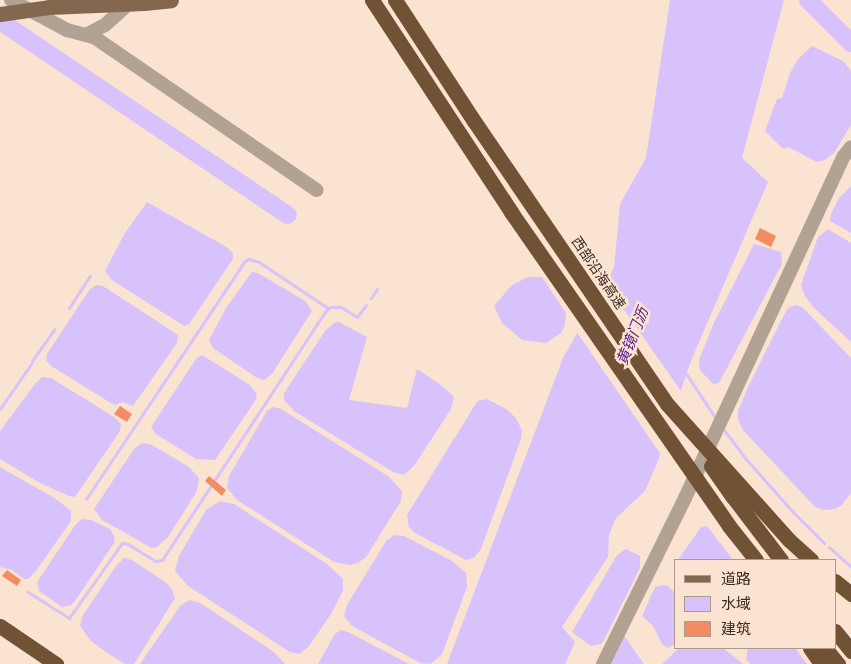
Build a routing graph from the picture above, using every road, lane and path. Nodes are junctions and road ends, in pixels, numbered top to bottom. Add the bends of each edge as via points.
1 (11, 0) edge
2 (80, 0) edge
3 (171, 0) edge
4 (372, 0) edge
5 (395, 0) edge
6 (128, 4) junction
7 (49, 7) junction
8 (0, 14) edge
9 (86, 35) junction
10 (851, 147) edge
11 (316, 190) dead end
12 (667, 404) junction
13 (729, 526) junction
14 (751, 559) edge
15 (755, 559) edge
16 (780, 559) edge
17 (810, 559) edge
18 (836, 582) edge
19 (851, 594) edge
20 (0, 626) edge
21 (836, 631) edge
22 (811, 649) edge
23 (826, 649) edge
24 (851, 651) edge
25 (56, 664) edge
26 (603, 664) edge
27 (821, 664) edge
28 (838, 664) edge

1 - 9 street via 43,19
2 - 7 main road
3 - 6 main road
4 - 13 highway, bridge via 510,212
5 - 12 highway, 西部沿海高速
6 - 7 main road
6 - 9 street via 105,25
7 - 8 main road, bridge
9 - 11 street
10 - 26 street
12 - 16 highway, 西部沿海高速, bridge
12 - 17 highway, bridge
13 - 14 highway
13 - 15 highway
18 - 19 highway
20 - 25 highway
21 - 24 highway
22 - 27 highway
23 - 28 highway

